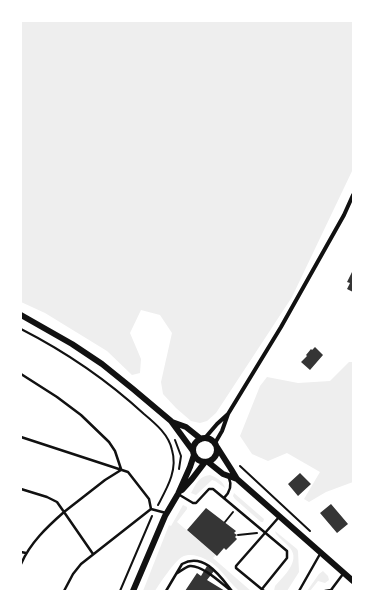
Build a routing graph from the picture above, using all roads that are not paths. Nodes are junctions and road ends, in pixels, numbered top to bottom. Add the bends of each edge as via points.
1 (353, 195) edge
2 (348, 207) junction
3 (353, 209) edge
4 (21, 315) edge
5 (21, 374) edge
6 (228, 414) junction
7 (171, 421) junction
8 (21, 437) edge
9 (203, 438) junction
10 (216, 445) junction
11 (194, 453) junction
12 (207, 462) junction
13 (121, 470) junction
14 (227, 476) junction
15 (236, 479) junction
16 (21, 489) edge
17 (178, 494) junction
18 (224, 498) junction
19 (151, 509) junction
20 (64, 512) junction
21 (166, 514) junction
22 (279, 517) junction
23 (264, 532) junction
24 (21, 552) edge
25 (26, 553) junction
26 (92, 554) junction
27 (320, 554) junction
28 (21, 564) edge
29 (344, 574) junction
30 (174, 576) junction
31 (353, 581) edge
32 (263, 590) edge
33 (332, 590) edge
34 (64, 591) edge
35 (133, 591) edge
36 (166, 591) edge
37 (232, 591) edge
38 (299, 591) edge
39 (325, 591) edge

1 - 2 street
2 - 3 lane
2 - 6 street via 281,327
4 - 7 main road via 96,360
5 - 13 lane via 81,415 103,436 115,451
6 - 9 street
6 - 10 street
7 - 9 main road
7 - 11 main road
8 - 13 lane
9 - 10 main road via 209,438
9 - 11 main road via 195,444
10 - 12 main road via 214,458
10 - 15 main road
11 - 12 main road via 199,460
11 - 17 main road
12 - 14 main road
12 - 17 main road
13 - 19 lane via 128,472 136,482 149,499
13 - 20 lane
14 - 15 main road
14 - 18 lane via 230,485 229,492
15 - 22 main road
16 - 20 lane via 57,502
17 - 18 lane via 196,503 212,488
17 - 21 main road
18 - 23 lane
19 - 21 lane
19 - 26 lane
20 - 25 lane
20 - 26 lane
21 - 35 main road
22 - 23 lane
22 - 27 main road
23 - 32 lane via 288,554
23 - 32 lane via 236,567
24 - 25 lane
25 - 28 lane
26 - 34 lane via 73,574
27 - 29 main road
27 - 38 lane
29 - 31 main road
29 - 33 lane
30 - 36 lane
30 - 37 lane via 185,568 196,567
30 - 37 lane via 182,564 194,560 213,568
33 - 39 lane

